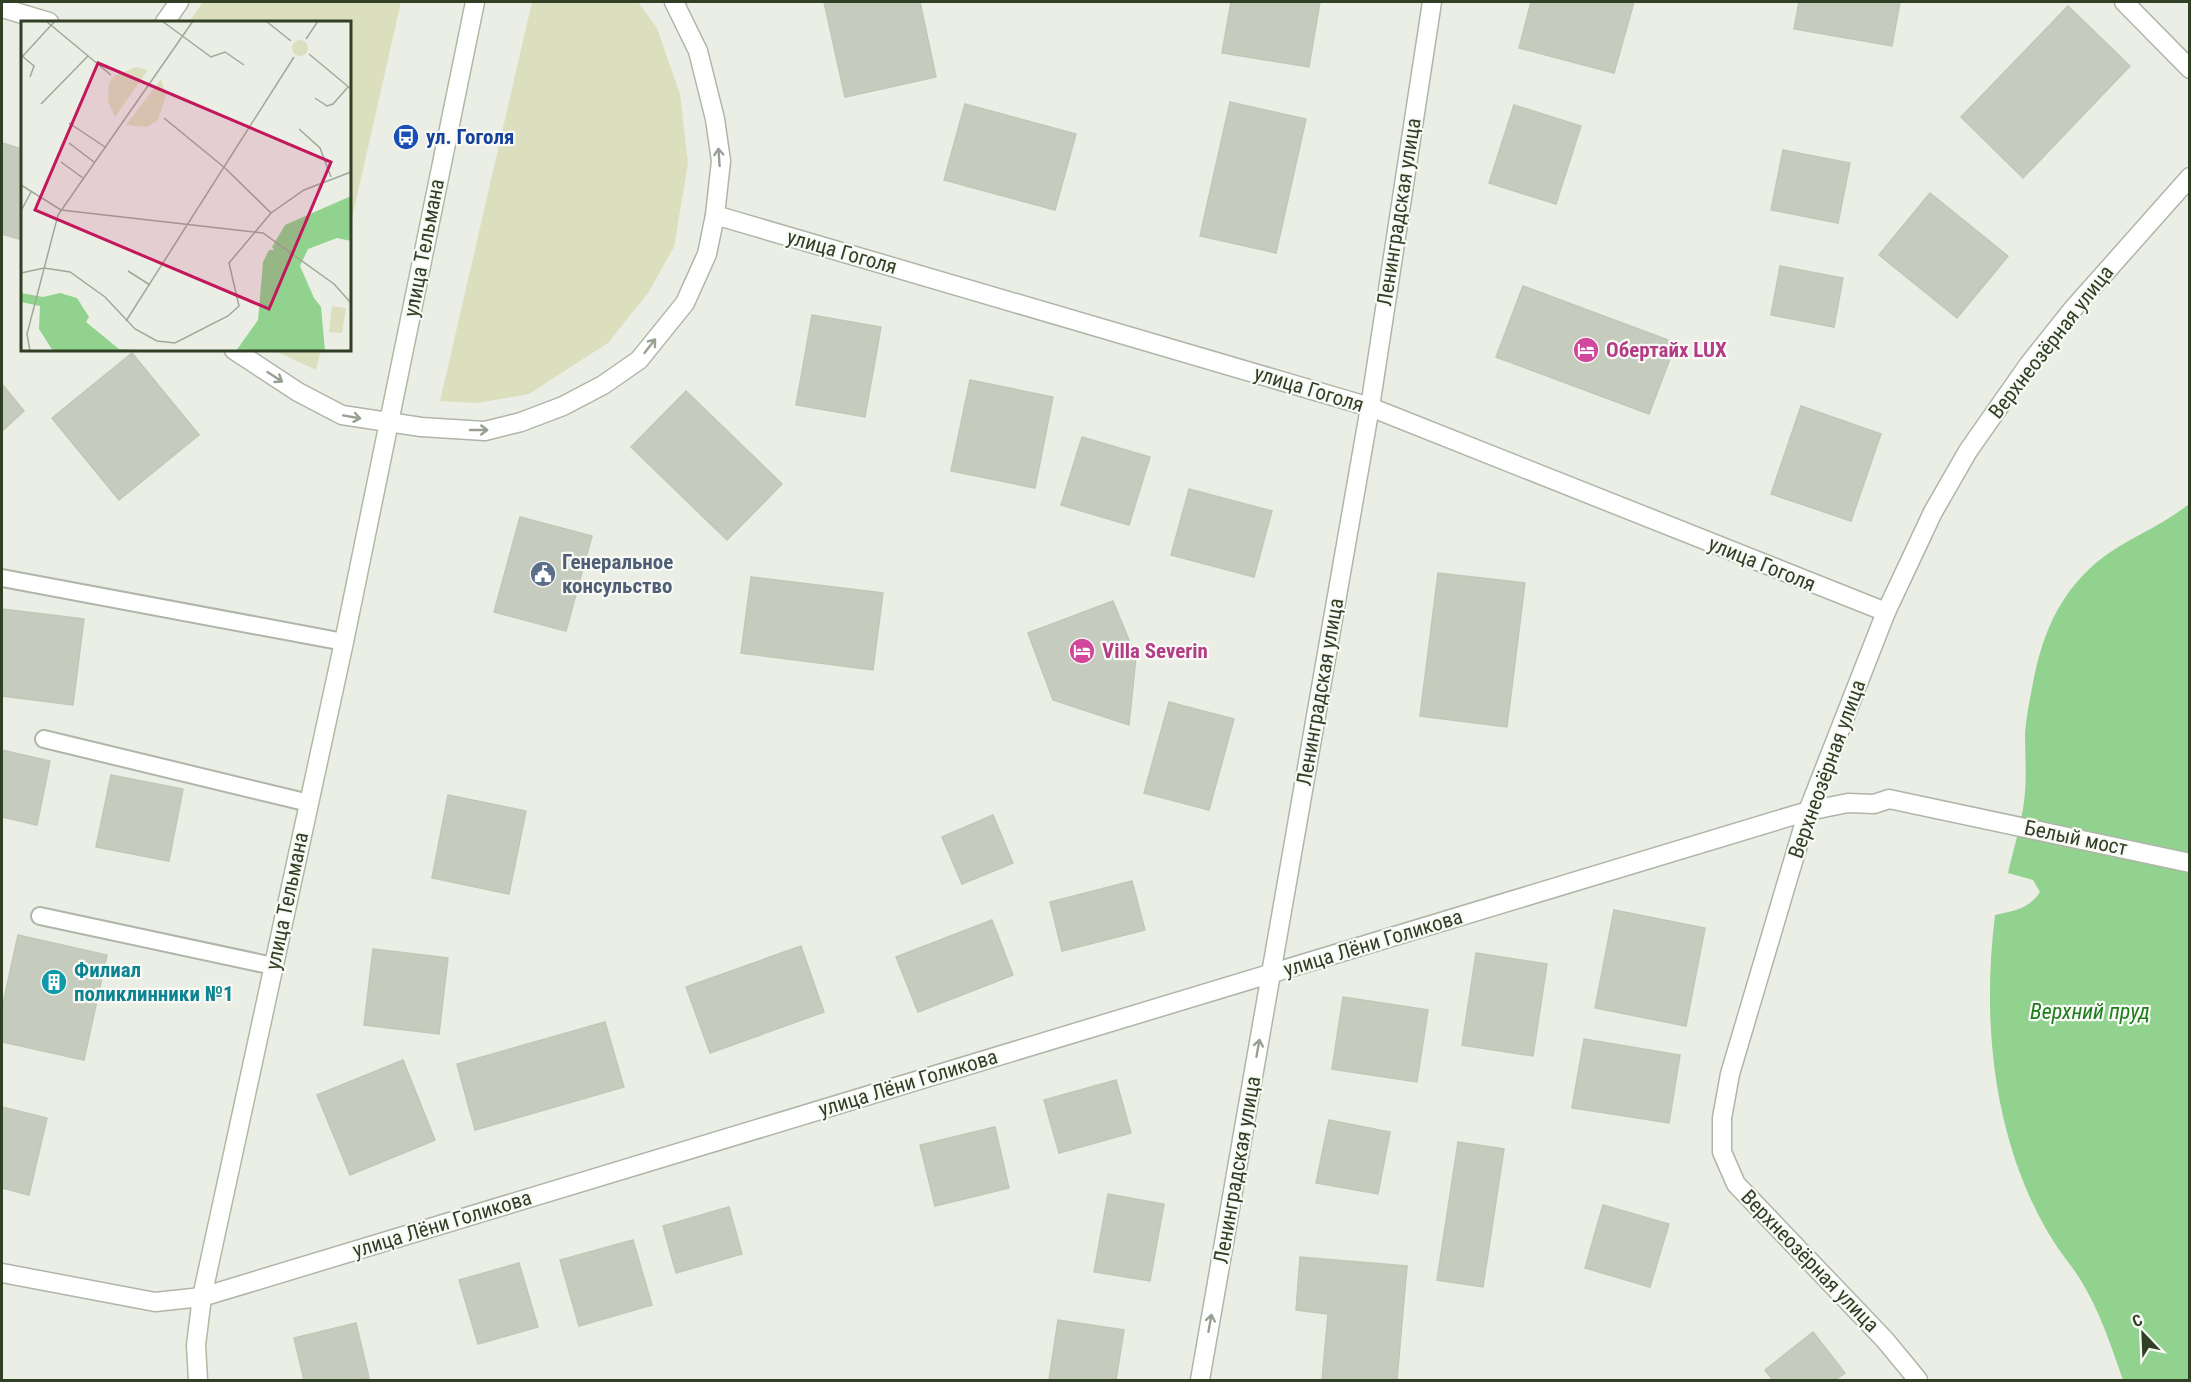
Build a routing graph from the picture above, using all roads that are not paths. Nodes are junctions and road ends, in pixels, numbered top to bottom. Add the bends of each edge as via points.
1 (178, 2) edge
2 (475, 2) edge
3 (674, 2) edge
4 (1432, 2) edge
5 (2124, 2) edge
6 (2, 8) edge
7 (47, 21) edge
8 (166, 21) edge
9 (2190, 69) edge
10 (2190, 177) edge
11 (715, 215) junction
12 (236, 351) edge
13 (1370, 407) junction
14 (389, 423) junction
15 (2, 578) edge
16 (1886, 612) junction
17 (344, 642) junction
18 (44, 738) dead end
19 (309, 803) junction
20 (1808, 811) junction
21 (1962, 813) joint
22 (2190, 863) edge
23 (40, 916) dead end
24 (273, 966) junction
25 (1271, 974) junction
26 (2, 1273) edge
27 (202, 1297) junction
28 (198, 1380) edge
29 (1200, 1380) edge
30 (1918, 1380) edge

1 - 8 street
2 - 14 street, улица Тельмана
11 -> 3 street via 721,161 715,119 698,51
4 - 13 street, Ленинградская улица
5 - 9 street
6 - 7 street
10 - 16 street, Верхнеозёрная улица via 2072,310 1968,451 1933,512
11 - 13 street, улица Гоголя
14 -> 11 street via 485,431 553,410 603,385 639,360 684,303 707,254
12 -> 14 street via 342,415
13 - 16 street, улица Гоголя
13 - 25 street, Ленинградская улица
14 - 17 street, улица Тельмана
15 - 17 lane
16 - 20 street, Верхнеозёрная улица
17 - 19 street, улица Тельмана
18 - 19 lane
19 - 24 street, улица Тельмана
20 - 21 street, улица Лёни Голикова via 1888,799
20 - 25 street, улица Лёни Голикова
20 - 30 street, Верхнеозёрная улица via 1730,1074 1722,1118 1722,1152 1736,1184 1885,1340
21 - 22 street, Белый мост
23 - 24 lane
24 - 27 street, улица Тельмана
25 - 27 street, улица Лёни Голикова
29 -> 25 street, Ленинградская улица
26 - 27 street, улица Лёни Голикова via 155,1302
27 - 28 street, улица Тельмана via 196,1345

